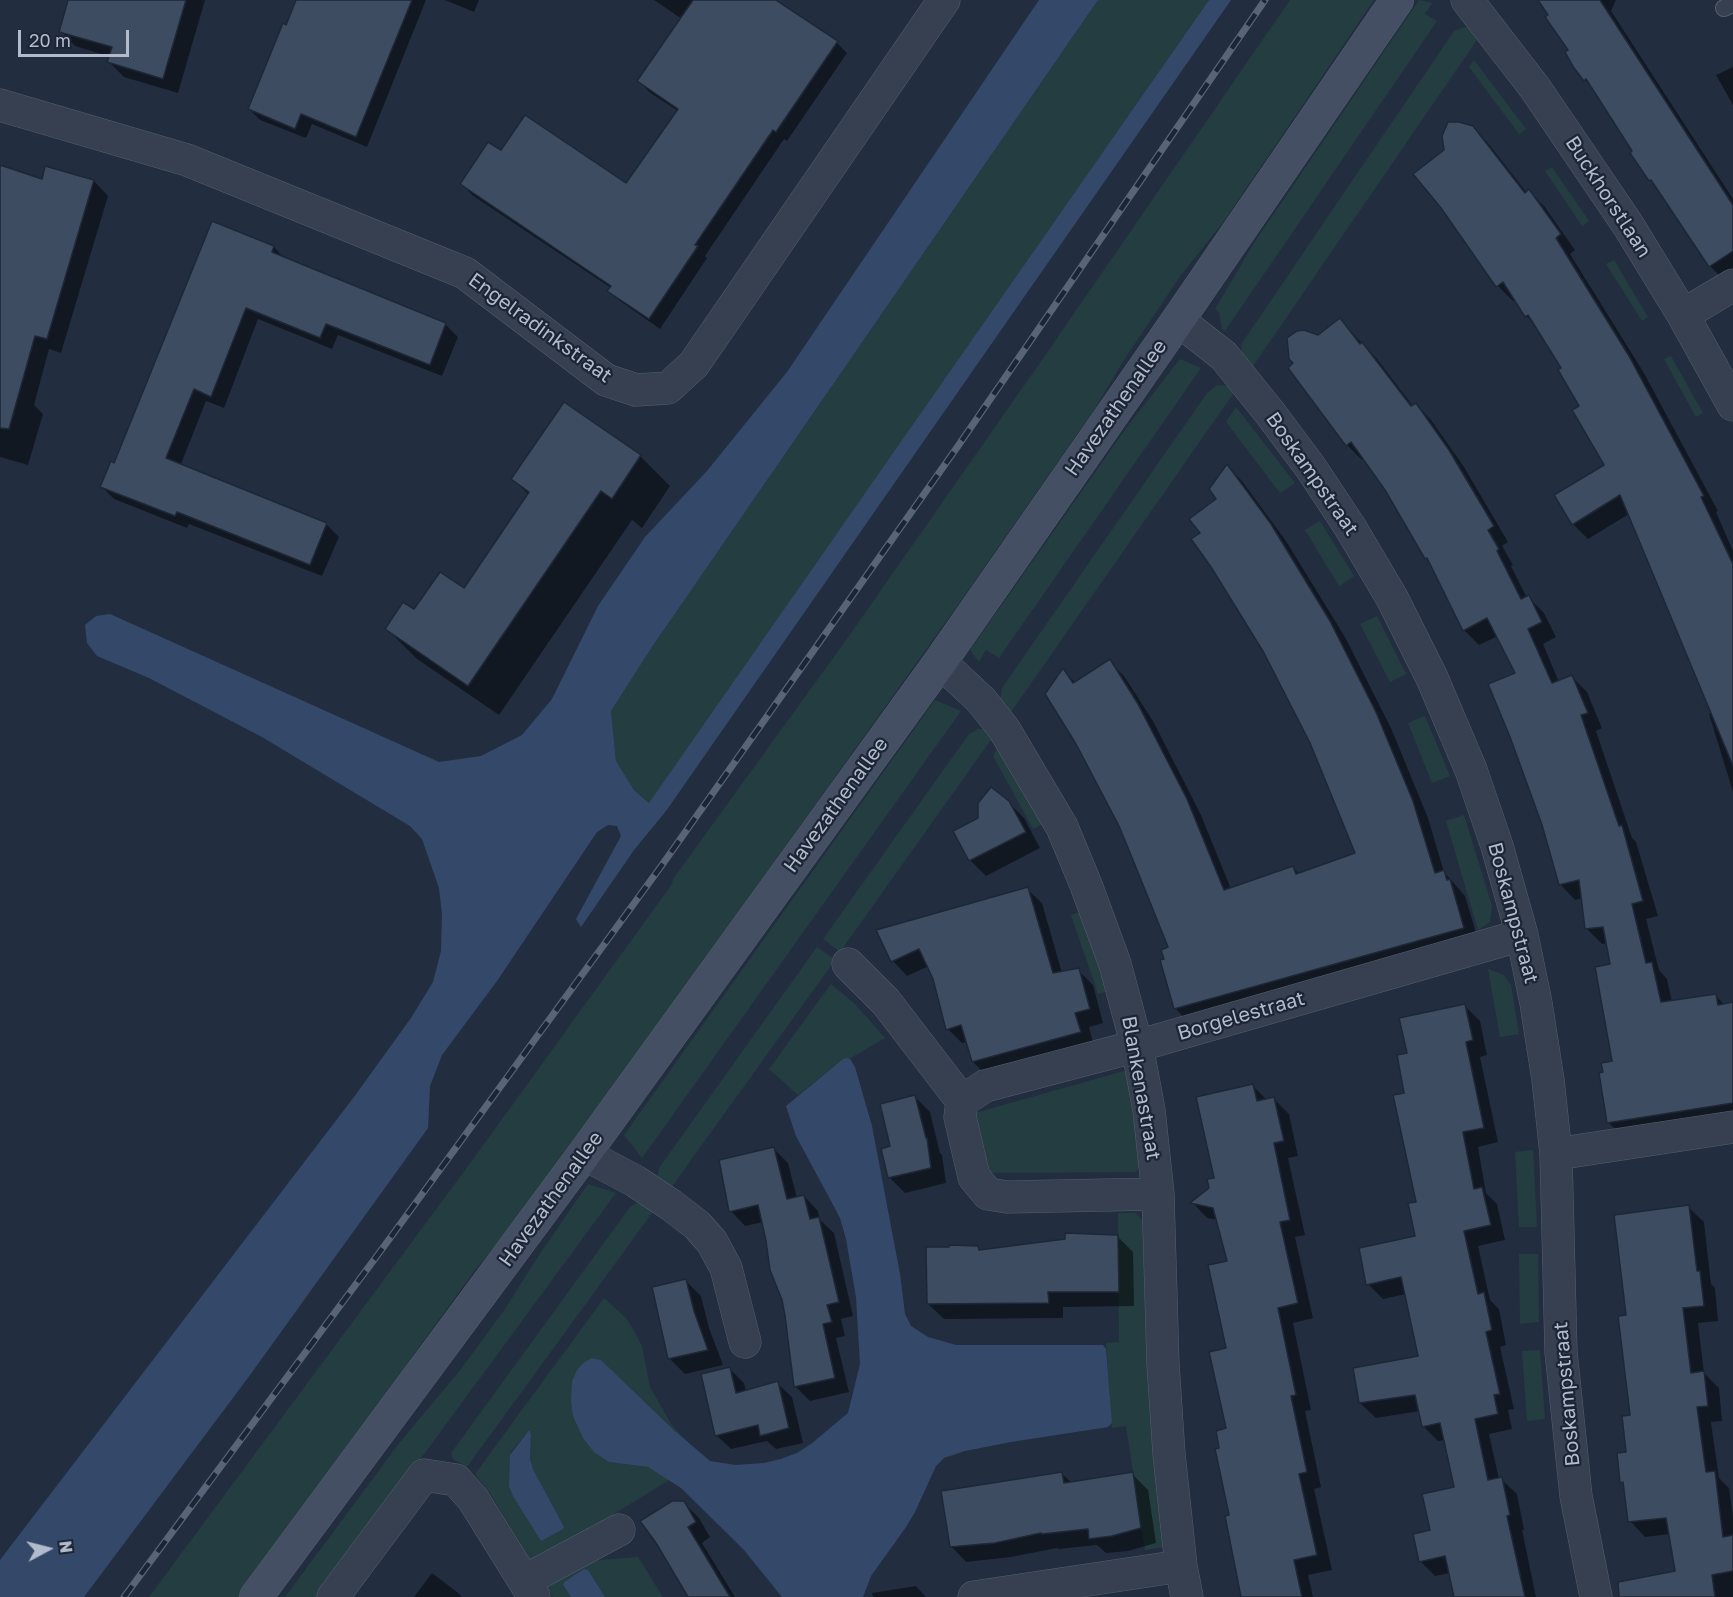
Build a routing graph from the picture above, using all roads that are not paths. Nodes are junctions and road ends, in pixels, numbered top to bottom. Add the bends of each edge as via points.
1 (944, 0) edge
2 (1397, 0) edge
3 (1467, 0) edge
4 (0, 105) edge
5 (1733, 285) edge
6 (1683, 315) junction
7 (1178, 320) junction
8 (1733, 405) edge
9 (940, 662) junction
10 (1522, 935) junction
11 (848, 964) dead end
12 (1137, 1046) junction
13 (962, 1101) junction
14 (1733, 1127) edge
15 (584, 1154) junction
16 (1556, 1154) junction
17 (1158, 1194) junction
18 (745, 1342) dead end
19 (620, 1530) dead end
20 (1181, 1566) junction
21 (529, 1589) edge
22 (256, 1597) edge
23 (333, 1597) edge
24 (974, 1597) edge
25 (1187, 1597) edge
26 (1596, 1597) edge

1 - 4 street, Engelradinkstraat via 693,364 668,388 636,390 606,380 465,273 187,160
2 - 7 main road, Havezathenallee
3 - 6 street, Buckhorstlaan via 1570,138
5 - 6 street
6 - 8 street, Buckhorstlaan
7 - 9 main road, Havezathenallee
7 - 10 street, Boskampstraat via 1224,356 1270,413 1350,527 1392,598 1432,678 1470,770
9 - 12 street, Blankenastraat via 981,700 1004,729 1062,827 1115,964
9 - 15 main road, Havezathenallee
10 - 12 street, Borgelestraat
10 - 16 street, Boskampstraat via 1540,1025
11 - 13 street via 886,1002
12 - 13 street, Borgelestraat via 985,1086
12 - 17 street, Blankenastraat
13 - 17 street via 960,1117 974,1177 988,1194
14 - 16 street
15 - 18 street via 671,1205 712,1242 726,1268
15 - 22 main road, Havezathenallee
16 - 26 street, Boskampstraat via 1561,1352 1576,1496
17 - 20 street, Blankenastraat via 1163,1364
19 - 21 street
20 - 24 street
20 - 25 street, Blankenastraat
21 - 23 street via 473,1499 456,1480 424,1475

